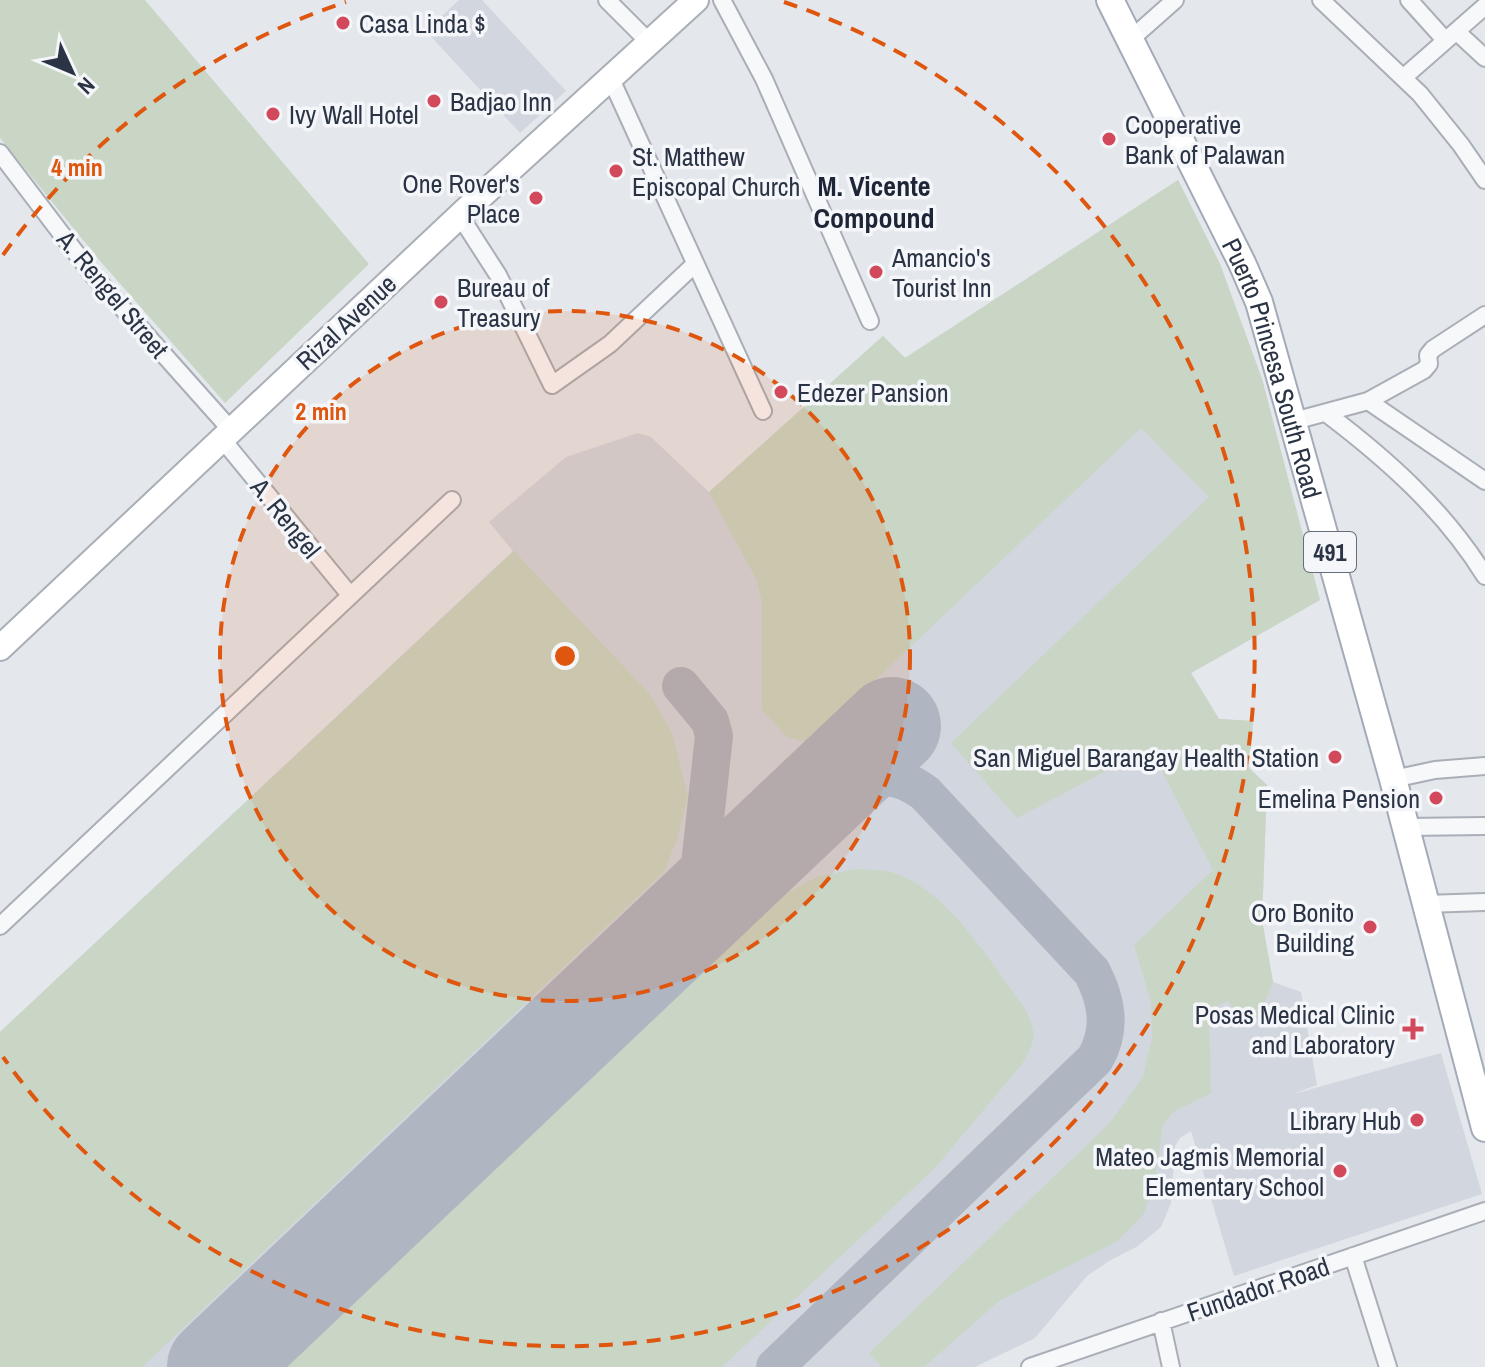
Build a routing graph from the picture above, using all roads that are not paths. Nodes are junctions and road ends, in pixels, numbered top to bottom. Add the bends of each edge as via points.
1 (607, 0) edge
2 (696, 0) edge
3 (722, 0) edge
4 (1110, 0) edge
5 (1175, 0) edge
6 (1321, 0) edge
7 (1409, 0) edge
8 (1485, 6) edge
9 (1451, 36) junction
10 (1131, 39) junction
11 (649, 42) junction
12 (1485, 58) edge
13 (610, 77) junction
14 (1404, 77) junction
15 (0, 153) edge
16 (1485, 180) edge
17 (460, 216) junction
18 (695, 264) junction
19 (1485, 315) edge
20 (870, 321) dead end
21 (1368, 401) junction
22 (763, 411) dead end
23 (1326, 413) junction
24 (1294, 421) junction
25 (226, 434) junction
26 (1485, 481) edge
27 (452, 500) dead end
28 (1485, 576) edge
29 (350, 595) junction
30 (0, 648) edge
31 (1485, 766) edge
32 (1393, 779) junction
33 (1485, 826) edge
34 (1405, 827) junction
35 (1485, 902) edge
36 (1425, 904) junction
37 (0, 926) edge
38 (1478, 1082) edge
39 (1485, 1128) edge
40 (1485, 1211) edge
41 (1353, 1256) junction
42 (1161, 1321) junction
43 (1030, 1367) edge
44 (1171, 1367) edge
45 (1388, 1367) edge

1 - 11 street
2 - 11 street, Rizal Avenue
3 - 20 street via 770,92
4 - 10 main road, Puerto Princesa South Road / 491
5 - 10 street
6 - 14 street
7 - 9 street
8 - 9 street
9 - 12 street
9 - 14 street
10 - 24 main road, Puerto Princesa South Road / 491 via 1254,289
11 - 13 street, Rizal Avenue
13 - 17 street, Rizal Avenue
13 - 18 street
14 - 16 street
15 - 25 street, A. Rengel Street via 92,274
17 - 18 street via 498,275 552,385 610,344
17 - 25 street, Rizal Avenue
18 - 22 street
19 - 21 street via 1433,349 1424,370
21 - 23 street
21 - 26 street
23 - 24 street
23 - 28 street via 1379,453 1432,505
24 - 32 main road, Puerto Princesa South Road / 491
25 - 29 street, A. Rengel
25 - 30 street, Rizal Avenue
27 - 29 street
29 - 37 street
31 - 32 street
32 - 34 main road, Puerto Princesa South Road / 491
33 - 34 street
34 - 36 main road, Puerto Princesa South Road / 491
35 - 36 street
36 - 38 main road, Puerto Princesa South Road / 491
38 - 39 main road, Puerto Princesa South Road / 491
40 - 41 street, Fundador Road
41 - 42 street, Fundador Road
41 - 45 street
42 - 43 street, Fundador Road
42 - 44 street

